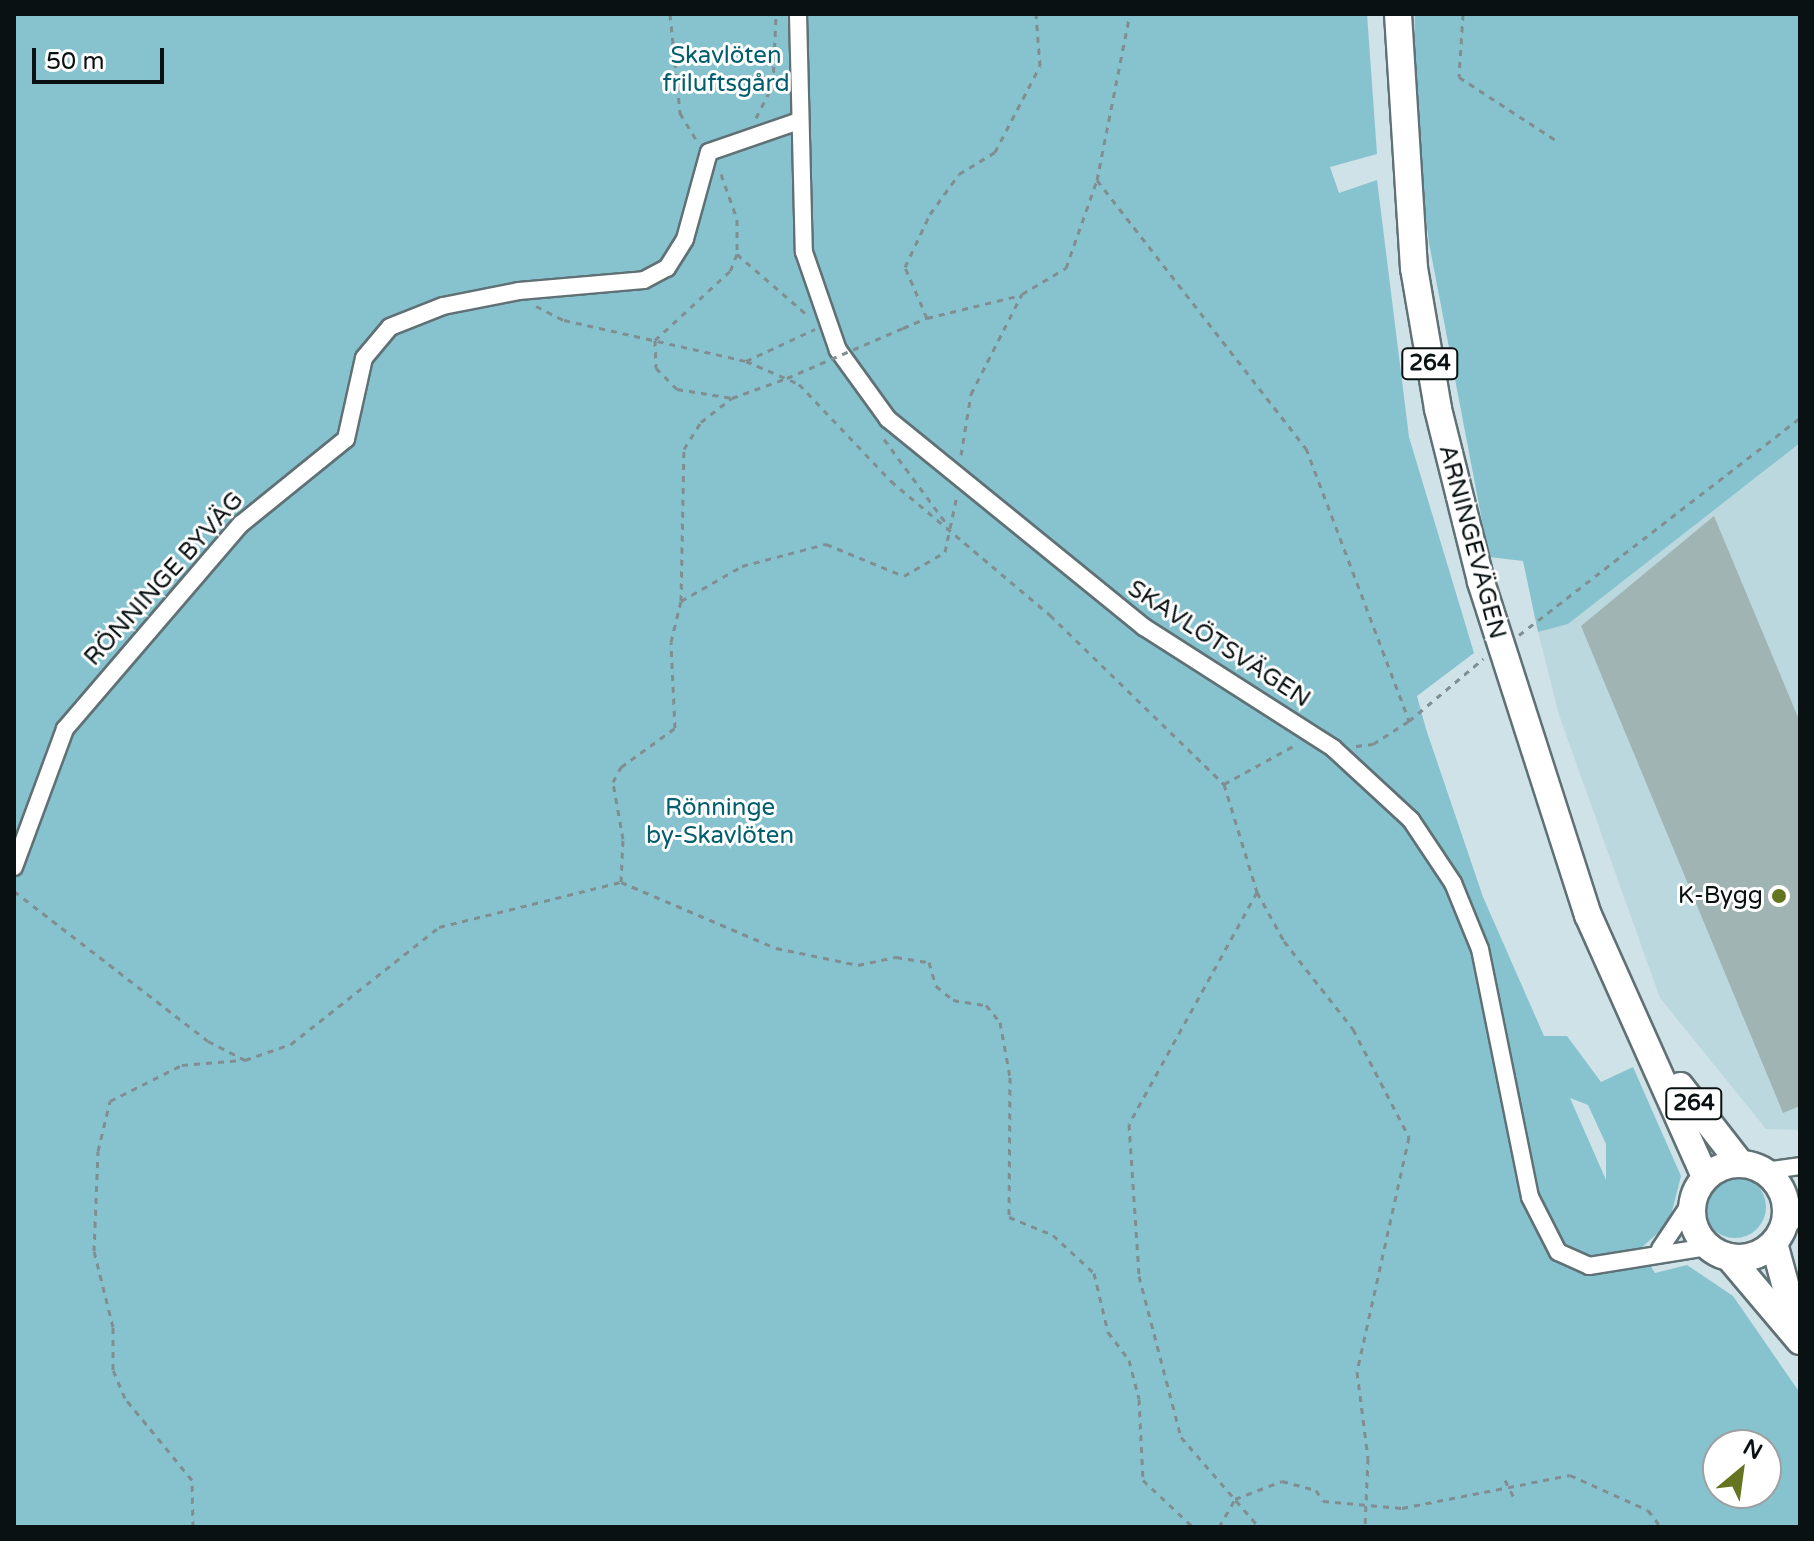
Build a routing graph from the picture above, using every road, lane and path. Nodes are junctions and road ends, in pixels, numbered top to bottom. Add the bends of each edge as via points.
1 (776, 14) edge
2 (798, 14) edge
3 (1036, 14) edge
4 (1130, 14) edge
5 (1398, 14) edge
6 (1463, 14) edge
7 (796, 122) junction
8 (740, 141) junction
9 (1557, 141) dead end
10 (1097, 180) junction
11 (737, 254) dead end
12 (523, 291) junction
13 (1022, 294) junction
14 (927, 318) junction
15 (655, 340) junction
16 (746, 361) junction
17 (787, 378) junction
18 (732, 398) junction
19 (1800, 418) edge
20 (891, 481) dead end
21 (959, 483) junction
22 (681, 601) junction
23 (1512, 639) dead end
24 (1409, 721) dead end
25 (1224, 784) dead end
26 (14, 867) edge
27 (621, 882) junction
28 (14, 891) edge
29 (1257, 892) junction
30 (1648, 1046) junction
31 (245, 1060) junction
32 (1800, 1166) edge
33 (1752, 1167) junction
34 (1705, 1177) junction
35 (1692, 1201) junction
36 (1785, 1229) edge
37 (1660, 1249) junction
38 (1718, 1252) junction
39 (1800, 1339) edge
40 (1505, 1480) dead end
41 (1510, 1490) junction
42 (1514, 1498) dead end
43 (1235, 1499) junction
44 (1367, 1505) junction
45 (193, 1527) edge
46 (1193, 1527) edge
47 (1219, 1527) edge
48 (1259, 1527) edge
49 (1365, 1527) edge
50 (1661, 1527) edge

1 - 8 path via 773,84
2 - 7 street, SKAVLÖTSVÄGEN
3 - 14 path via 1040,66 1011,123 995,152 959,174 905,267
4 - 10 path
5 - 30 main road, ARNINGEVÄGEN / 264 via 1414,268 1438,409 1517,705 1588,915
6 - 9 path via 1459,77
7 - 8 street, RÖNNINGE BYVÄG
7 - 21 street, SKAVLÖTSVÄGEN via 804,252 838,350 888,419
8 - 12 street, RÖNNINGE BYVÄG via 709,152 685,239 667,268 644,280
10 - 13 path via 1066,268
10 - 24 path via 1306,448
11 - 16 path via 818,328
12 - 15 path via 564,320
12 - 26 street, RÖNNINGE BYVÄG via 443,306 390,327 364,358 346,439 241,524 65,729 45,769
13 - 14 path
13 - 21 path via 971,394
14 - 17 path, bridge
15 - 16 path
15 - 18 path via 656,368 677,389
16 - 17 path
17 - 18 path
17 - 20 path
18 - 22 path via 701,422 684,449
19 - 23 path
21 - 22 path via 954,532 945,552 904,576 826,544 742,566
21 - 37 street, SKAVLÖTSVÄGEN via 1144,627 1333,748 1411,820 1453,883 1480,949 1541,1229 1558,1252 1589,1266
22 - 27 path via 671,642 675,728 621,767 613,782 623,839
25 - 29 path
27 - 31 path via 439,927 291,1044
27 - 46 path via 776,948 858,965 896,957 929,962 936,986 953,1000 986,1005 1000,1022 1010,1077 1009,1217 1053,1235 1094,1273 1108,1332 1129,1360 1139,1399 1143,1480
28 - 31 path via 208,1041
29 - 43 path via 1129,1124 1139,1276 1181,1437
29 - 44 path via 1284,941 1353,1029 1409,1137 1357,1372
30 - 33 main road, ARNINGEVÄGEN / 264
30 - 34 main road, ARNINGEVÄGEN / 264
31 - 45 path via 182,1065 110,1101 98,1151 94,1251 113,1327 113,1370 125,1398 192,1480
32 - 33 street
33 - 34 main road
33 - 36 main road, 264 via 1785,1198
34 - 35 main road
35 - 37 street
35 - 38 main road, 264 via 1693,1225
36 - 38 main road via 1754,1256
36 - 39 main road, 264
37 - 38 street, SKAVLÖTSVÄGEN
38 - 39 main road, 264
40 - 41 path
41 - 42 path
41 - 44 path via 1420,1507
41 - 50 path via 1570,1475 1648,1510
43 - 44 path via 1282,1481 1316,1490 1323,1501
43 - 47 path
43 - 48 path
44 - 49 path

